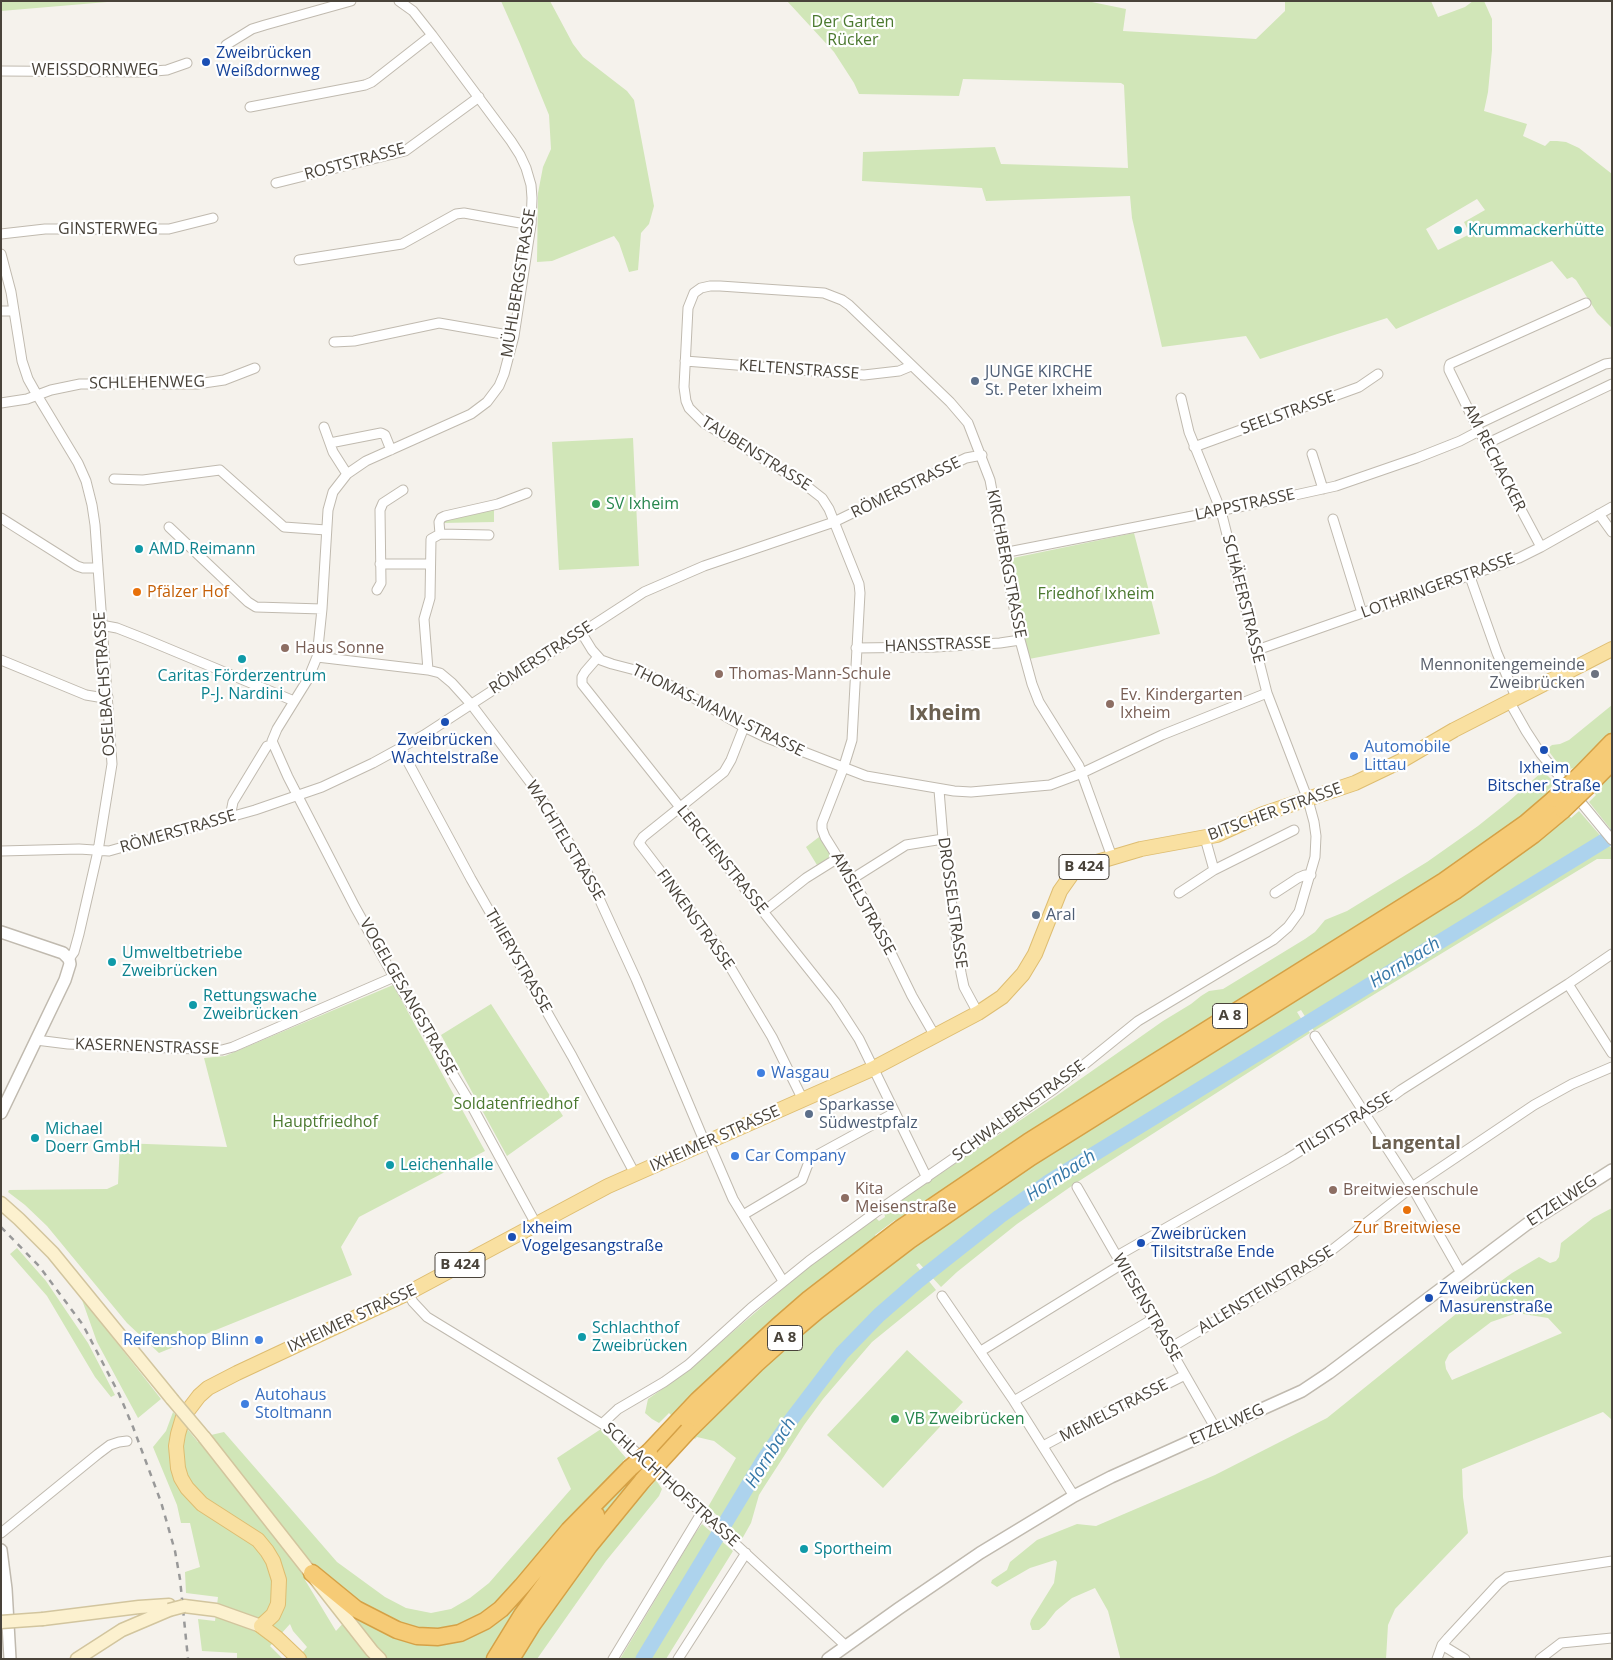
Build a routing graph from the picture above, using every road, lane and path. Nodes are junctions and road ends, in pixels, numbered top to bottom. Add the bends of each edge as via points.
1 (351, 1) edge
2 (399, 1) edge
3 (432, 35) junction
4 (226, 45) dead end
5 (187, 63) dead end
6 (1, 71) edge
7 (479, 97) junction
8 (250, 107) dead end
9 (276, 183) dead end
10 (213, 218) dead end
11 (531, 225) junction
12 (1, 234) edge
13 (1, 254) edge
14 (299, 260) dead end
15 (1586, 303) dead end
16 (849, 305) joint
17 (1, 311) edge
18 (14, 311) junction
19 (514, 336) junction
20 (334, 342) dead end
21 (685, 361) junction
22 (1612, 363) edge
23 (911, 366) junction
24 (256, 368) dead end
25 (1378, 374) dead end
26 (1612, 384) edge
27 (37, 395) junction
28 (1181, 398) dead end
29 (1, 403) edge
30 (324, 427) dead end
31 (1478, 428) junction
32 (330, 443) junction
33 (1486, 444) junction
34 (1194, 447) junction
35 (391, 450) junction
36 (1312, 454) dead end
37 (982, 455) junction
38 (347, 474) junction
39 (114, 479) dead end
40 (1323, 489) junction
41 (403, 490) dead end
42 (527, 493) dead end
43 (1612, 507) edge
44 (1221, 510) junction
45 (1599, 514) junction
46 (1, 518) edge
47 (1333, 519) dead end
48 (834, 522) junction
49 (169, 527) dead end
50 (326, 530) junction
51 (1612, 532) edge
52 (440, 534) junction
53 (489, 535) dead end
54 (1541, 547) junction
55 (1003, 553) junction
56 (380, 564) junction
57 (430, 564) junction
58 (97, 568) junction
59 (1469, 574) junction
60 (377, 590) dead end
61 (322, 610) junction
62 (1362, 613) junction
63 (101, 625) junction
64 (581, 632) junction
65 (1020, 640) junction
66 (856, 648) junction
67 (1612, 649) edge
68 (1257, 650) junction
69 (317, 657) junction
70 (598, 657) junction
71 (1, 660) edge
72 (428, 670) junction
73 (1267, 693) junction
74 (108, 697) junction
75 (1513, 699) junction
76 (294, 700) junction
77 (471, 704) junction
78 (744, 727) junction
79 (1612, 742) edge
80 (267, 746) dead end
81 (401, 749) junction
82 (1612, 762) edge
83 (843, 768) junction
84 (1082, 773) junction
85 (1583, 781) junction
86 (939, 790) junction
87 (298, 795) junction
88 (1308, 800) junction
89 (679, 808) junction
90 (230, 817) junction
91 (1294, 830) dead end
92 (1205, 838) junction
93 (943, 839) junction
94 (1612, 840) edge
95 (1, 851) edge
96 (98, 851) junction
97 (1112, 857) junction
98 (838, 858) junction
99 (1214, 870) junction
100 (1311, 874) junction
101 (852, 879) junction
102 (1179, 893) dead end
103 (1275, 893) dead end
104 (763, 912) junction
105 (1, 932) edge
106 (1612, 954) edge
107 (69, 959) junction
108 (394, 977) junction
109 (1568, 984) junction
110 (978, 1013) junction
111 (935, 1036) junction
112 (1315, 1036) dead end
113 (36, 1040) junction
114 (1612, 1053) edge
115 (1612, 1067) edge
116 (872, 1069) junction
117 (803, 1100) junction
118 (1, 1113) edge
119 (894, 1113) junction
120 (1364, 1113) junction
121 (707, 1142) junction
122 (1612, 1170) edge
123 (635, 1174) junction
124 (927, 1178) junction
125 (1077, 1187) dead end
126 (1412, 1187) junction
127 (1, 1204) edge
128 (742, 1215) junction
129 (536, 1224) junction
130 (1119, 1260) junction
131 (1461, 1273) junction
132 (783, 1281) junction
133 (408, 1293) junction
134 (942, 1296) dead end
135 (1153, 1319) junction
136 (1170, 1348) junction
137 (981, 1351) junction
138 (1185, 1375) junction
139 (1014, 1401) junction
140 (603, 1423) junction
141 (683, 1426) junction
142 (1216, 1429) junction
143 (126, 1441) dead end
144 (1043, 1446) junction
145 (635, 1473) junction
146 (1074, 1496) junction
147 (704, 1515) junction
148 (1, 1533) edge
149 (1, 1550) edge
150 (746, 1553) junction
151 (1612, 1561) edge
152 (312, 1573) joint
153 (169, 1607) junction
154 (352, 1614) junction
155 (1, 1622) edge
156 (261, 1626) junction
157 (1612, 1638) edge
158 (1442, 1645) junction
159 (846, 1646) junction
160 (376, 1656) edge
161 (298, 1658) edge
162 (10, 1659) edge
163 (76, 1659) edge
164 (495, 1659) edge
165 (511, 1659) edge
166 (613, 1659) edge
167 (678, 1659) edge
168 (828, 1659) edge
169 (1437, 1659) edge
170 (1465, 1659) edge
171 (1540, 1659) edge

1 - 4 street via 265,24
2 - 3 street, MÜHLBERGSTRASSE via 413,11
3 - 7 street, MÜHLBERGSTRASSE
3 - 8 street via 365,85
5 - 6 street, WEISSDORNWEG via 167,70 143,72
7 - 9 street, ROSTSTRASSE via 405,151
7 - 11 street, MÜHLBERGSTRASSE via 512,141 526,168 531,185
10 - 12 street, GINSTERWEG via 169,229 45,229
11 - 14 street via 456,214 402,244
11 - 19 street, MÜHLBERGSTRASSE
13 - 18 street, OSELBACHSTRASSE
15 - 31 street, AM RECHACKER via 1450,364 1449,370
16 - 21 street, TAUBENSTRASSE via 824,294 715,286 700,288 694,293 688,308
16 - 23 street, KIRCHBERGSTRASSE
17 - 18 street
18 - 27 street, OSELBACHSTRASSE via 22,361
19 - 20 street via 450,324 428,324 354,341
19 - 35 street, MÜHLBERGSTRASSE via 504,374 487,402 471,414
21 - 23 street, KELTENSTRASSE via 864,375 900,371
21 - 48 street, TAUBENSTRASSE via 684,393 694,415 812,488 826,503
22 - 31 street, LAPPSTRASSE
23 - 37 street, KIRCHBERGSTRASSE via 959,411
24 - 27 street, SCHLEHENWEG via 224,380 197,384 80,384
25 - 34 street, SEELSTRASSE via 1359,387
26 - 33 street
27 - 29 street, SCHLEHENWEG
27 - 58 street, OSELBACHSTRASSE via 86,481 95,526
28 - 34 street, SCHÄFERSTRASSE
30 - 32 street
31 - 33 street, AM RECHACKER
31 - 40 street, LAPPSTRASSE via 1460,441 1417,458
32 - 35 street via 381,433
32 - 38 street
33 - 54 street, AM RECHACKER
34 - 44 street, SCHÄFERSTRASSE
35 - 38 street, MÜHLBERGSTRASSE
36 - 40 street
37 - 48 street, RÖMERSTRASSE via 966,458
37 - 55 street, KIRCHBERGSTRASSE via 990,480
38 - 50 street, MÜHLBERGSTRASSE via 334,492
39 - 50 street via 143,480 220,470 284,527
40 - 44 street, LAPPSTRASSE
41 - 56 street via 384,503 380,510
42 - 52 street via 498,504 445,516 439,522
43 - 45 street, LOTHRINGERSTRASSE
44 - 55 street, LAPPSTRASSE
44 - 68 street, SCHÄFERSTRASSE
45 - 51 street
45 - 54 street, LOTHRINGERSTRASSE
46 - 58 street via 77,566
47 - 62 street
48 - 64 street, RÖMERSTRASSE via 668,580 624,603
48 - 66 street, TAUBENSTRASSE via 859,584
49 - 61 street via 248,602 256,606
50 - 61 street, MÜHLBERGSTRASSE
52 - 53 street
52 - 57 street via 431,539
54 - 59 street, LOTHRINGERSTRASSE via 1519,558
55 - 65 street, KIRCHBERGSTRASSE
56 - 57 street
56 - 60 street via 381,584
57 - 72 street via 430,598 424,619
58 - 63 street, OSELBACHSTRASSE
59 - 62 street, LOTHRINGERSTRASSE
59 - 75 street
61 - 69 street, MÜHLBERGSTRASSE
62 - 68 street, LOTHRINGERSTRASSE
63 - 74 street, OSELBACHSTRASSE
63 - 76 street via 117,628
64 - 70 street
64 - 77 street, RÖMERSTRASSE
65 - 66 street, HANSSTRASSE
65 - 84 street, KIRCHBERGSTRASSE via 1035,693
66 - 83 street, TAUBENSTRASSE via 852,740
67 - 75 main road, BITSCHER STRASSE / B 424
68 - 73 street, SCHÄFERSTRASSE
69 - 72 street, WACHTELSTRASSE
69 - 76 street, MÜHLBERGSTRASSE
70 - 78 street, THOMAS-MANN-STRASSE via 672,686
70 - 89 street, LERCHENSTRASSE via 582,677 582,684
71 - 74 street via 80,692
72 - 77 street, WACHTELSTRASSE via 446,677
73 - 84 street, THOMAS-MANN-STRASSE via 1162,735
73 - 88 street, SCHÄFERSTRASSE
74 - 96 street, OSELBACHSTRASSE via 112,764
75 - 88 main road, BITSCHER STRASSE / B 424 via 1375,774
75 - 94 street via 1536,747
76 - 87 street, MÜHLBERGSTRASSE via 272,741
77 - 81 street, RÖMERSTRASSE
77 - 121 street, WACHTELSTRASSE via 536,790 586,870
78 - 83 street, THOMAS-MANN-STRASSE
78 - 89 street via 724,772
79 - 85 highway, A 8
80 - 90 street via 233,802
81 - 87 street, RÖMERSTRASSE via 348,776
81 - 123 street, THIERYSTRASSE
82 - 85 highway, A 8
83 - 86 street, THOMAS-MANN-STRASSE via 888,781
83 - 98 street, AMSELSTRASSE via 822,823 825,837
84 - 86 street, THOMAS-MANN-STRASSE via 1038,787 971,792
84 - 97 street, KIRCHBERGSTRASSE
85 - 141 highway, A 8, bridge via 1526,840 1455,892 885,1249
86 - 93 street, DROSSELSTRASSE
87 - 90 street, RÖMERSTRASSE
87 - 108 street, VOGELGESANGSTRASSE
88 - 92 main road, BITSCHER STRASSE / B 424
88 - 100 street, SCHWALBENSTRASSE via 1316,836
89 - 104 street, LERCHENSTRASSE
89 - 117 street, FINKENSTRASSE via 643,837 640,846 717,945 768,1030
90 - 96 street, RÖMERSTRASSE via 118,849
91 - 99 street
92 - 97 main road, BITSCHER STRASSE / B 424
92 - 99 street
93 - 101 street via 906,845
93 - 110 street, DROSSELSTRASSE via 961,973 964,987
95 - 96 street, RÖMERSTRASSE
96 - 107 street, OSELBACHSTRASSE via 79,934
97 - 110 main road, BITSCHER STRASSE / B 424 via 1072,874 1060,890 1035,954 1023,974 1002,997
98 - 101 street, AMSELSTRASSE
98 - 104 street
99 - 102 street
100 - 103 street via 1298,878
100 - 124 street, SCHWALBENSTRASSE via 1299,912 1283,933 1138,1020 1054,1089
101 - 111 street, AMSELSTRASSE
104 - 116 street, LERCHENSTRASSE via 836,1002
105 - 107 street via 56,950
106 - 109 street, TILSITSTRASSE
107 - 113 street, OSELBACHSTRASSE via 69,971
108 - 113 street, KASERNENSTRASSE via 222,1050
108 - 129 street, VOGELGESANGSTRASSE via 468,1099
109 - 114 street
109 - 120 street, TILSITSTRASSE
110 - 111 main road, BITSCHER STRASSE / B 424
111 - 116 main road, IXHEIMER STRASSE / B 424
112 - 120 street
113 - 118 street, OSELBACHSTRASSE
115 - 126 street, ALLENSTEINSTRASSE via 1534,1105
116 - 117 main road, IXHEIMER STRASSE / B 424
116 - 119 street, LERCHENSTRASSE
117 - 121 main road, IXHEIMER STRASSE / B 424
119 - 124 street, LERCHENSTRASSE
119 - 128 street via 810,1159 802,1180
120 - 126 street
120 - 130 street, TILSITSTRASSE
121 - 123 main road, IXHEIMER STRASSE / B 424
121 - 128 street, WACHTELSTRASSE
122 - 131 street, ETZELWEG via 1527,1224
123 - 129 main road, IXHEIMER STRASSE / B 424
124 - 132 street, SCHWALBENSTRASSE
125 - 130 street, WIESENSTRASSE
126 - 131 street
126 - 136 street, ALLENSTEINSTRASSE via 1318,1261
127 - 152 main road, bridge via 53,1253
128 - 132 street, WACHTELSTRASSE
129 - 133 main road, IXHEIMER STRASSE / B 424
130 - 135 street, WIESENSTRASSE
130 - 137 street, TILSITSTRASSE
131 - 142 street, ETZELWEG via 1329,1373 1290,1397
132 - 140 street, SCHWALBENSTRASSE via 688,1365 618,1409
133 - 140 street, SCHLACHTHOFSTRASSE via 427,1317
133 - 156 main road, IXHEIMER STRASSE / B 424 via 219,1382 199,1396 183,1417 176,1457 187,1488 202,1504 258,1540 273,1561 279,1580 279,1595 276,1611
134 - 137 street
135 - 136 street, WIESENSTRASSE
135 - 139 street
136 - 138 street, WIESENSTRASSE
137 - 139 street
138 - 142 street, WIESENSTRASSE
138 - 144 street, MEMELSTRASSE
139 - 144 street
140 - 147 street, SCHLACHTHOFSTRASSE
141 - 145 highway, A 8, bridge
141 - 145 highway, A 8, bridge via 649,1452
142 - 146 street, ETZELWEG
143 - 148 street via 110,1445
144 - 146 street
145 - 154 highway via 569,1530 501,1609 472,1629 438,1637 417,1636
145 - 164 highway, A 8 via 572,1547 522,1615
145 - 165 highway, A 8
146 - 159 street, ETZELWEG via 980,1553
147 - 150 street, SCHLACHTHOFSTRASSE
147 - 166 street
149 - 162 street
150 - 159 street, SCHLACHTHOFSTRASSE
150 - 167 street
151 - 158 street via 1507,1577
152 - 154 highway
153 - 155 main road, bridge via 139,1607
153 - 156 main road, bridge via 216,1610
153 - 163 main road via 122,1630
154 - 160 main road
156 - 161 main road
157 - 171 street via 1561,1643
158 - 169 street
158 - 170 street
159 - 168 street, ETZELWEG

